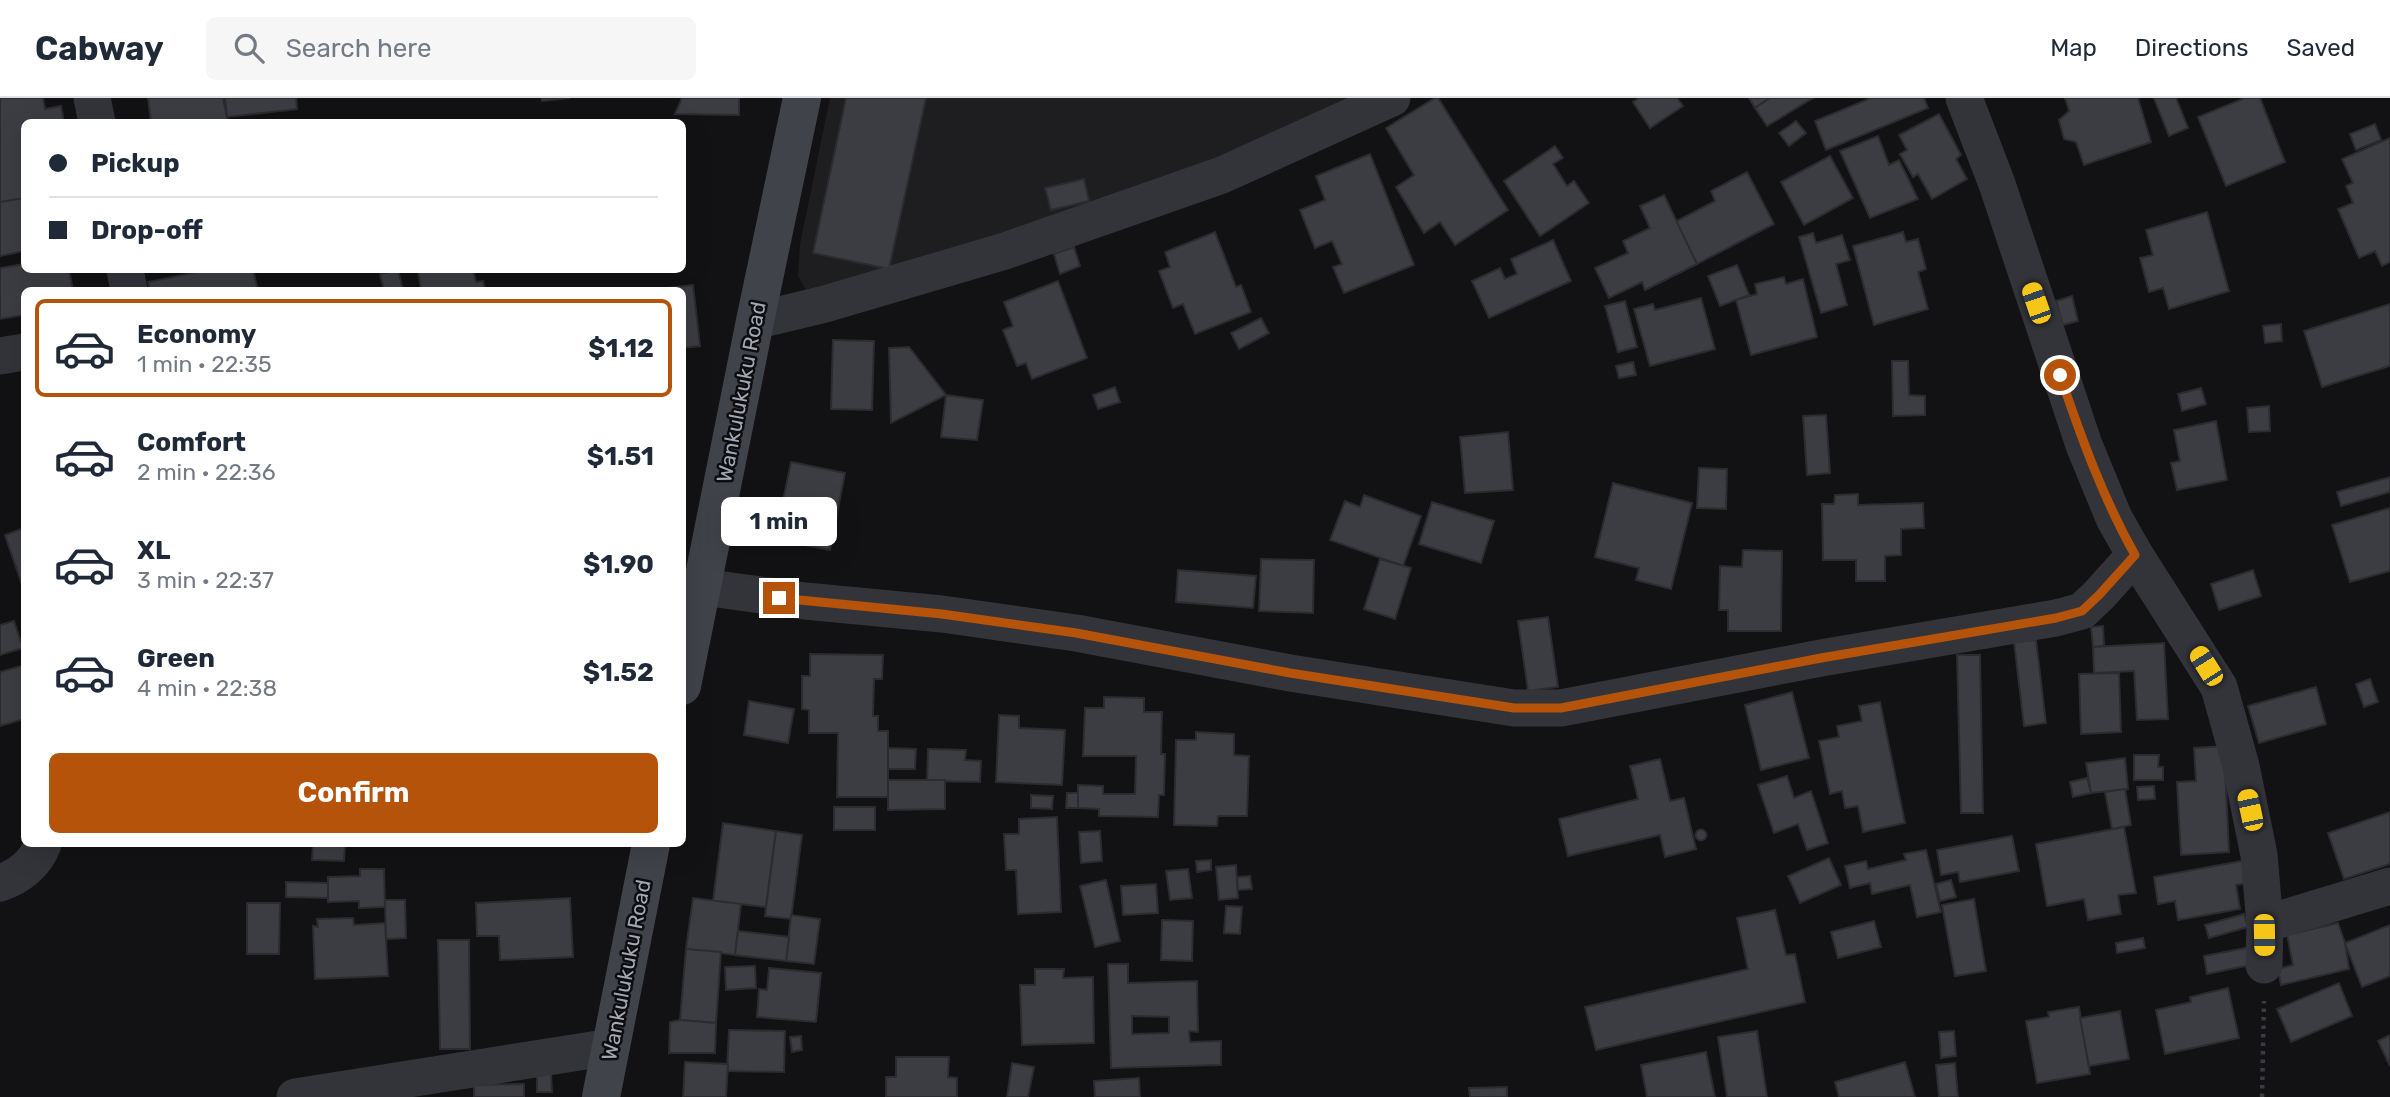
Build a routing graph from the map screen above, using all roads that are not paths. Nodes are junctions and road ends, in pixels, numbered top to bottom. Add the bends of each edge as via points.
1 (92, 98) edge
2 (802, 98) edge
3 (1392, 98) edge
4 (1964, 98) edge
5 (96, 119) edge
6 (755, 321) junction
7 (21, 352) edge
8 (0, 356) edge
9 (2135, 555) junction
10 (702, 587) junction
11 (686, 666) edge
12 (41, 847) edge
13 (650, 847) edge
14 (0, 883) edge
15 (2390, 886) edge
16 (2265, 925) junction
17 (2264, 965) road end
18 (611, 1047) junction
19 (603, 1096) edge
20 (295, 1097) edge

1 - 5 street
2 - 6 main road, Wankulukuku Road
3 - 6 street via 1222,174 1005,251
4 - 9 street via 2084,445
6 - 10 main road, Wankulukuku Road
7 - 8 street
9 - 10 street via 2082,611 2056,618 1561,708 1514,708 1447,699 1076,633
9 - 16 street via 2219,687 2259,855
10 - 11 main road, Wankulukuku Road
12 - 14 street via 33,862 13,879
13 - 18 main road, Wankulukuku Road
15 - 16 street
16 - 17 street
18 - 19 main road, Wankulukuku Road
18 - 20 street

